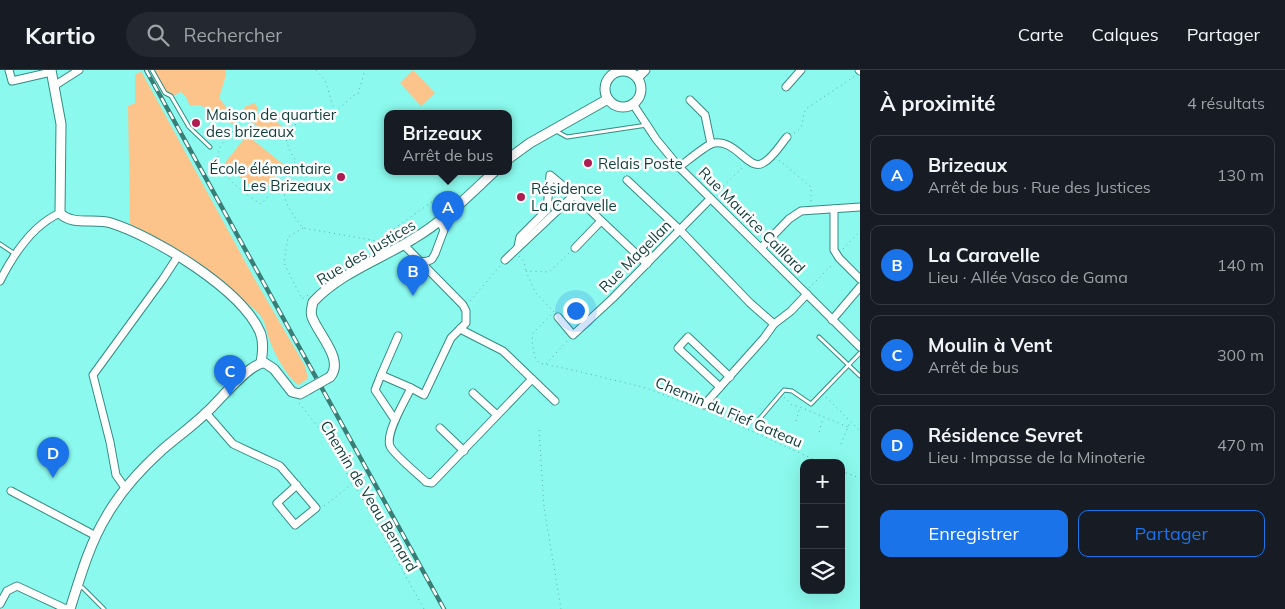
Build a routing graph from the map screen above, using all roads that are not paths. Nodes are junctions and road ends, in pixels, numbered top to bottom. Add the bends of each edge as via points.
1 (9, 70) edge
2 (79, 70) edge
3 (152, 70) edge
4 (646, 70) edge
5 (800, 70) edge
6 (51, 71) edge
7 (608, 72) edge
8 (638, 77) junction
9 (54, 86) junction
10 (786, 87) dead end
11 (608, 99) junction
12 (690, 100) dead end
13 (633, 104) junction
14 (647, 125) junction
15 (554, 130) junction
16 (787, 137) road end
17 (711, 144) junction
18 (210, 147) dead end
19 (512, 156) edge
20 (679, 168) junction
21 (491, 175) edge
22 (627, 180) dead end
23 (574, 194) junction
24 (710, 199) junction
25 (860, 207) edge
26 (834, 209) junction
27 (60, 213) junction
28 (443, 219) junction
29 (601, 221) junction
30 (680, 230) junction
31 (0, 244) edge
32 (404, 245) junction
33 (575, 248) road end
34 (761, 248) junction
35 (516, 249) junction
36 (16, 255) junction
37 (178, 256) junction
38 (505, 260) road end
39 (420, 262) junction
40 (647, 264) junction
41 (860, 279) edge
42 (0, 281) edge
43 (860, 287) edge
44 (806, 293) junction
45 (558, 317) road end
46 (832, 320) junction
47 (774, 324) junction
48 (460, 329) junction
49 (398, 336) dead end
50 (819, 337) dead end
51 (860, 347) edge
52 (860, 353) edge
53 (261, 362) junction
54 (849, 366) junction
55 (381, 375) junction
56 (860, 376) edge
57 (730, 377) junction
58 (532, 379) junction
59 (720, 387) junction
60 (411, 388) junction
61 (473, 392) dead end
62 (555, 400) dead end
63 (704, 405) dead end
64 (206, 413) junction
65 (497, 415) junction
66 (395, 420) junction
67 (756, 423) dead end
68 (440, 428) dead end
69 (464, 451) junction
70 (297, 485) junction
71 (126, 489) junction
72 (11, 491) dead end
73 (96, 536) junction
74 (78, 585) junction
75 (0, 604) edge
76 (66, 609) edge
77 (70, 609) edge
78 (104, 609) edge

1 - 6 street via 12,81
2 - 9 street
3 - 18 lane via 189,126
4 - 8 street
5 - 10 street
6 - 9 street
7 - 8 street via 628,71
7 - 11 street via 604,89
8 - 13 street via 641,95
9 - 27 street via 62,139
11 - 13 street via 616,106
11 - 15 street
12 - 17 street via 705,115
13 - 14 street, Rue Maurice Caillard
14 - 15 lane via 567,137
14 - 20 street, Rue Maurice Caillard
15 - 19 street
16 - 17 street via 759,165 727,144
17 - 20 street
20 - 24 street, Rue Maurice Caillard
21 - 28 street, Rue des Justices
22 - 30 street
23 - 29 street
23 - 35 street
23 - 35 street via 550,175 547,210 520,237
24 - 30 street, Rue Magellan
24 - 34 street, Rue Maurice Caillard
25 - 26 street
26 - 34 street via 801,211
26 - 41 street via 834,250
27 - 36 street via 32,234
27 - 37 street via 74,220 98,220 119,225
28 - 32 street, Rue des Justices
28 - 39 street via 444,230 436,254 428,262
29 - 33 street
29 - 40 street
30 - 40 street, Rue Magellan
30 - 47 street
31 - 36 lane
32 - 39 street
32 - 53 street, Rue des Justices, bridge via 354,271 313,302 312,318 334,362 330,377 302,392 291,392 274,369
34 - 44 street, Rue Maurice Caillard
35 - 38 street
36 - 42 street
37 - 53 street via 242,305 260,333 263,342
37 - 71 street via 93,374 116,475
39 - 48 street via 464,308 466,323
40 - 45 street, Rue Magellan via 573,335
43 - 46 street
44 - 46 street, Rue Maurice Caillard
44 - 47 street
46 - 51 street, Rue Maurice Caillard
47 - 57 street
48 - 58 street via 503,351
48 - 60 street via 451,338 424,395
49 - 55 street
50 - 54 lane
52 - 54 lane
53 - 64 street
54 - 56 lane
54 - 67 lane via 811,404 792,391 784,390
55 - 60 street
55 - 66 street via 375,390
57 - 59 street
57 - 59 street via 688,337 678,348
58 - 62 street
58 - 65 street
59 - 63 street
60 - 66 street
61 - 65 street
64 - 70 street via 233,444 280,466
64 - 71 street via 160,452
65 - 69 street
66 - 69 street via 389,441 392,450 426,482 436,480
68 - 69 street
70 - 70 street via 316,508 296,525 277,503
71 - 73 street
72 - 73 street
73 - 74 street
74 - 77 street
74 - 78 lane
75 - 76 street via 7,591 17,586

